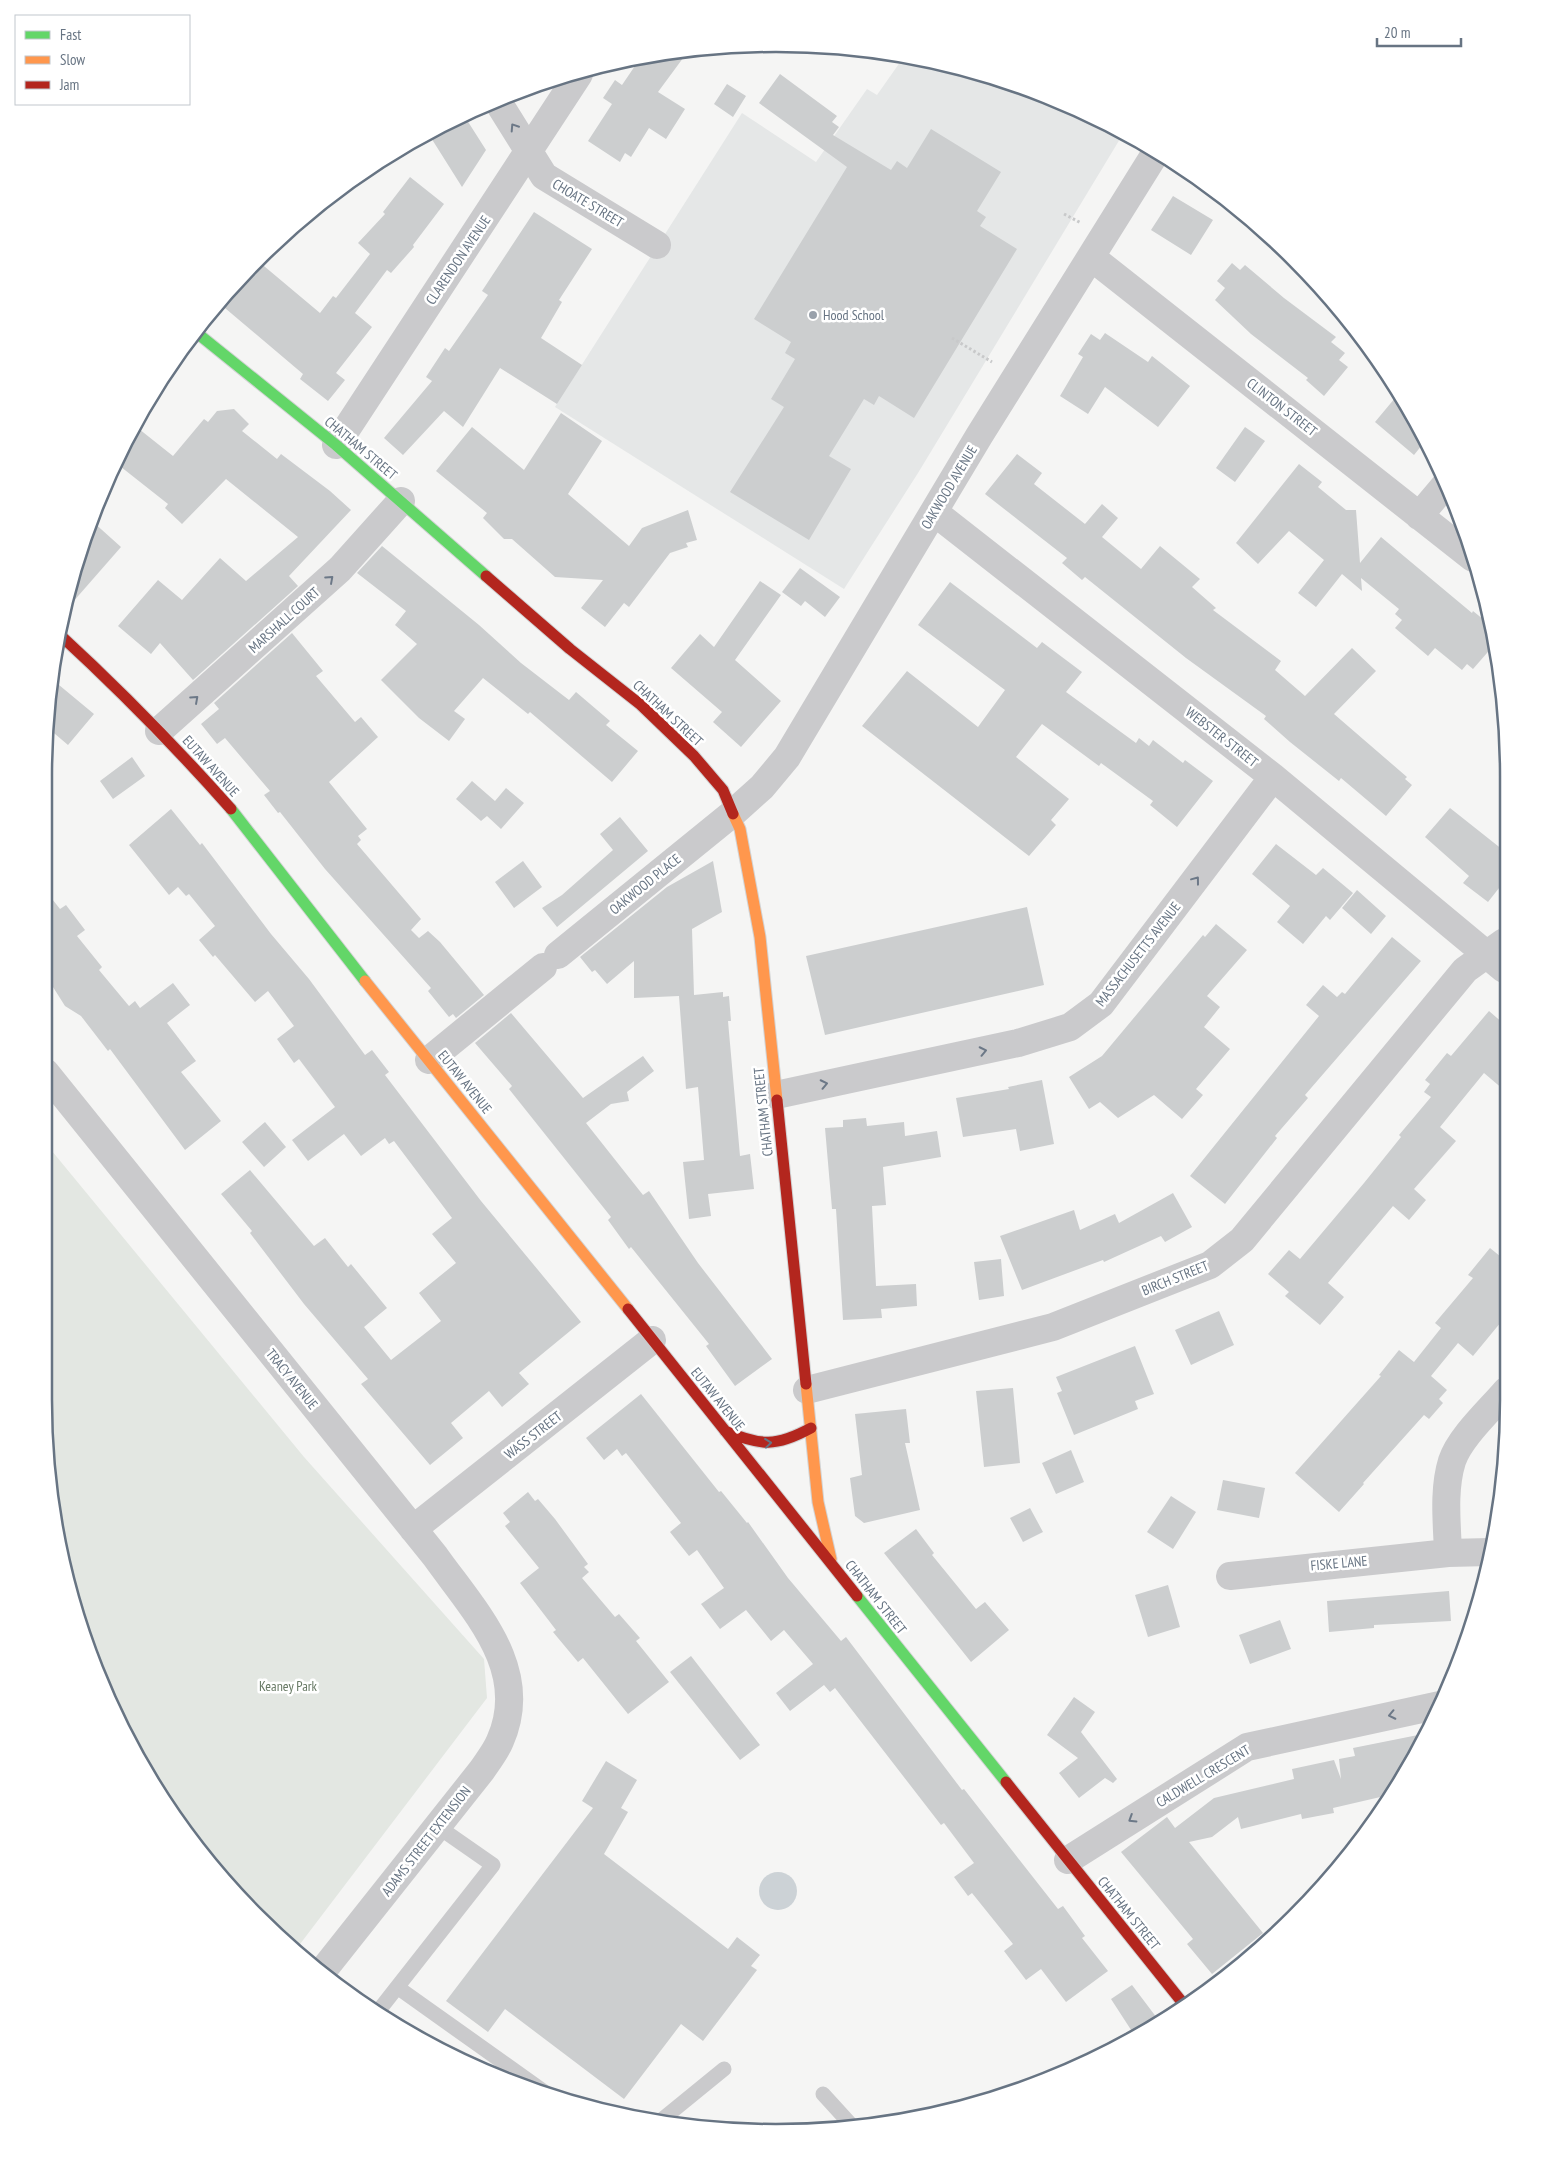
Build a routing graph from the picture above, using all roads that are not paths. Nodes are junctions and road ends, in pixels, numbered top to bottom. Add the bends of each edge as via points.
1 (574, 81) edge
2 (501, 107) edge
3 (530, 152) junction
4 (1152, 158) edge
5 (657, 245) dead end
6 (1091, 257) junction
7 (202, 337) edge
8 (336, 444) junction
9 (1440, 491) edge
10 (401, 501) junction
11 (934, 512) junction
12 (1419, 516) junction
13 (1463, 550) edge
14 (65, 640) edge
15 (159, 732) junction
16 (1273, 778) junction
17 (733, 813) junction
18 (1498, 955) edge
19 (429, 1060) junction
20 (52, 1080) edge
21 (776, 1095) junction
22 (652, 1340) junction
23 (807, 1390) junction
24 (1500, 1398) edge
25 (811, 1428) junction
26 (725, 1431) junction
27 (413, 1529) junction
28 (1484, 1552) edge
29 (1448, 1553) junction
30 (832, 1565) junction
31 (1230, 1576) dead end
32 (510, 1699) joint
33 (1431, 1707) edge
34 (438, 1826) junction
35 (1068, 1860) junction
36 (326, 1967) edge
37 (397, 1987) junction
38 (1181, 2001) edge
39 (381, 2007) edge
40 (724, 2069) dead end
41 (528, 2080) edge
42 (824, 2094) dead end
43 (667, 2116) edge
44 (847, 2120) edge

1 - 3 street, CLARENDON AVENUE
3 -> 2 street, CHOATE STREET
3 - 5 street, CHOATE STREET via 544,176
3 - 8 street, CLARENDON AVENUE
4 - 6 street, OAKWOOD AVENUE
6 - 11 street, OAKWOOD AVENUE
6 - 12 street, CLINTON STREET
7 - 8 main road, CHATHAM STREET
8 - 10 main road, CHATHAM STREET
9 - 12 street
15 -> 10 street, MARSHALL COURT via 340,569
10 - 17 main road, CHATHAM STREET via 570,649 641,704 723,790
11 - 16 street, WEBSTER STREET
11 - 17 street, OAKWOOD AVENUE via 787,756 762,787
12 - 13 street, CLINTON STREET
14 - 15 main road, EUTAW AVENUE
15 - 19 main road, EUTAW AVENUE via 238,817
16 - 18 street, WEBSTER STREET
21 -> 16 street, MASSACHUSETTS AVENUE via 1018,1043 1070,1027 1100,1004
17 - 19 street, OAKWOOD PLACE
17 - 21 main road, CHATHAM STREET via 740,829 760,937
18 - 23 street, BIRCH STREET via 1465,970 1242,1240 1210,1264 1053,1327
19 - 22 main road, EUTAW AVENUE
20 - 27 street, TRACY AVENUE
21 - 23 main road, CHATHAM STREET
22 - 26 main road, EUTAW AVENUE
22 - 27 street, WASS STREET
23 - 25 main road, CHATHAM STREET
24 - 29 street via 1464,1439 1452,1459 1447,1494
26 -> 25 main road via 756,1444 789,1441
25 - 30 main road, CHATHAM STREET via 818,1502
26 - 30 main road, EUTAW AVENUE
27 - 32 street, TRACY AVENUE via 492,1636 504,1662
28 - 29 street, FISKE LANE
29 - 31 street, FISKE LANE
30 - 35 main road, CHATHAM STREET
32 - 34 street, ADAMS STREET EXTENSION via 500,1741 482,1770
33 -> 35 street, CALDWELL CRESCENT via 1247,1746
34 - 36 street, ADAMS STREET EXTENSION
34 - 37 lane via 494,1865
35 - 38 main road, CHATHAM STREET
37 - 39 lane
37 - 41 lane
40 - 43 lane
42 - 44 lane

